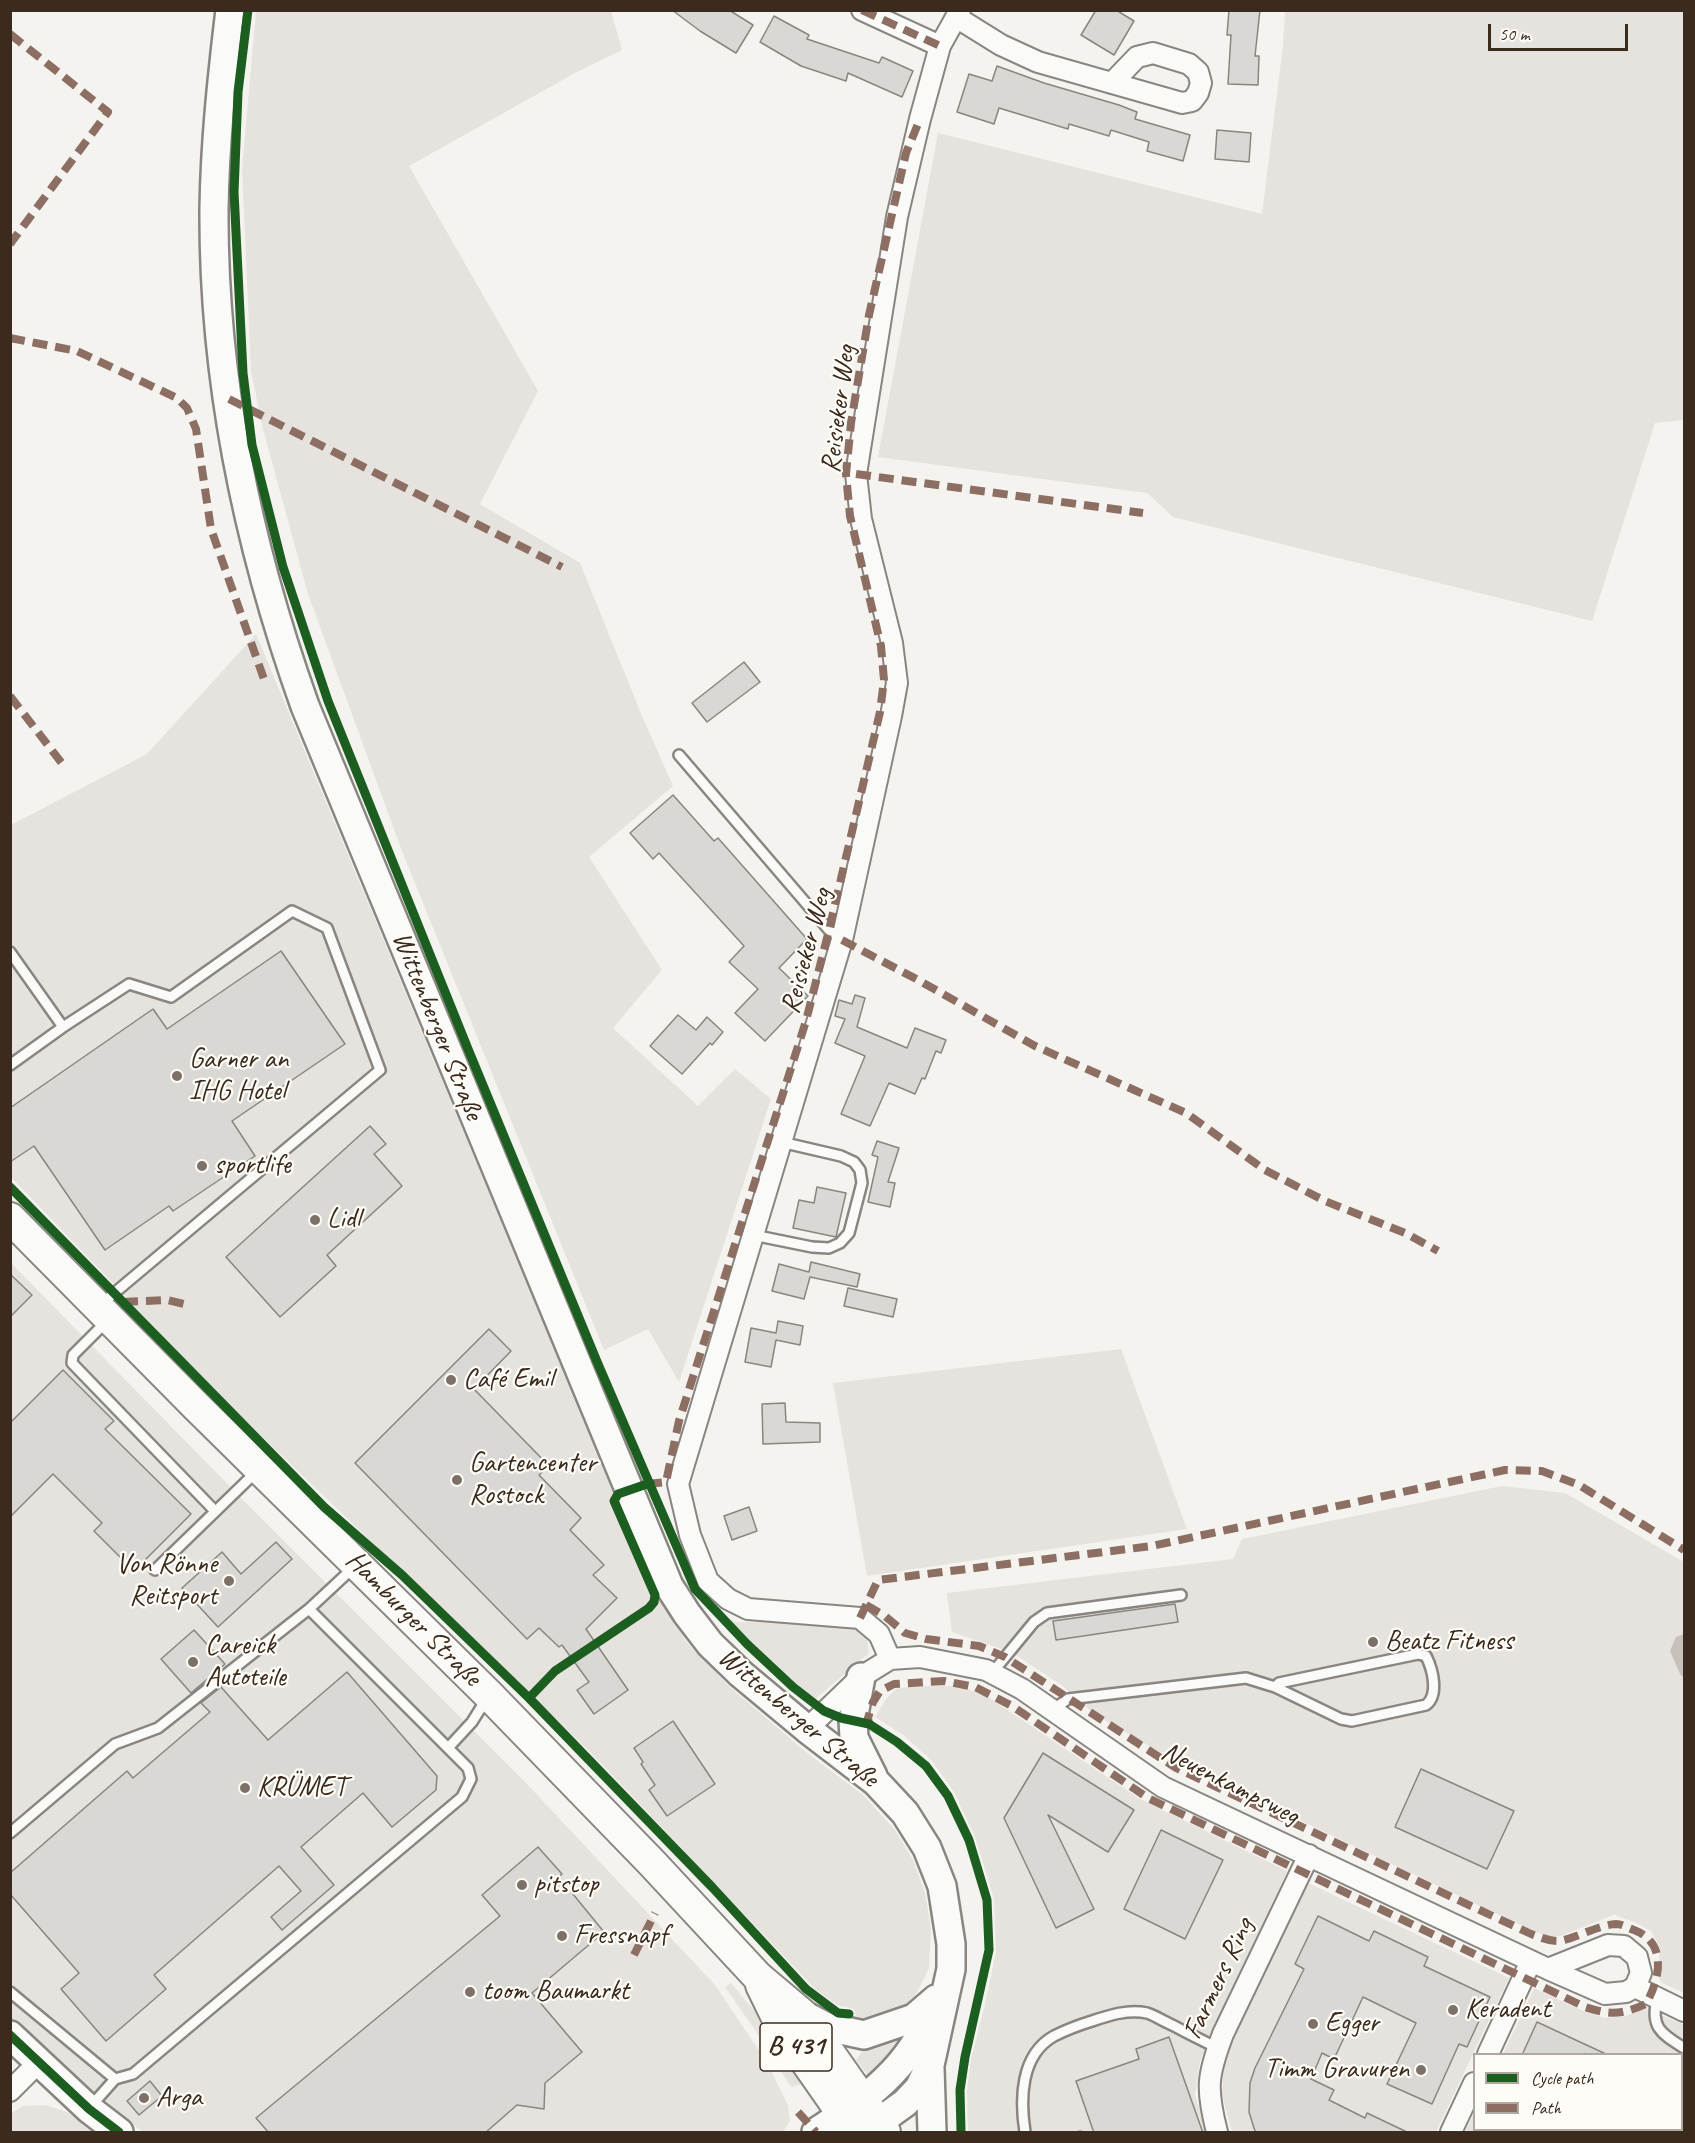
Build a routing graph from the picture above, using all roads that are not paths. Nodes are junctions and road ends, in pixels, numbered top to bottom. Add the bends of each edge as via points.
1 (230, 10) edge
2 (862, 10) edge
3 (958, 14) edge
4 (940, 46) junction
5 (1112, 83) dead end
6 (679, 756) dead end
7 (842, 940) junction
8 (10, 952) edge
9 (63, 1027) junction
10 (10, 1065) edge
11 (781, 1142) junction
12 (10, 1218) edge
13 (753, 1235) junction
14 (104, 1313) junction
15 (260, 1468) junction
16 (215, 1511) junction
17 (357, 1564) junction
18 (155, 1570) dead end
19 (1181, 1595) dead end
20 (309, 1609) junction
21 (890, 1659) junction
22 (992, 1673) junction
23 (861, 1677) junction
24 (1275, 1687) junction
25 (489, 1695) junction
26 (1052, 1710) junction
27 (807, 1729) junction
28 (448, 1748) junction
29 (876, 1782) junction
30 (10, 1833) edge
31 (1309, 1855) junction
32 (947, 1921) junction
33 (1540, 1965) junction
34 (758, 1977) junction
35 (1635, 1988) junction
36 (10, 1992) edge
37 (936, 1999) junction
38 (1657, 1999) junction
39 (1684, 2011) edge
40 (802, 2014) junction
41 (10, 2035) edge
42 (1218, 2048) junction
43 (1684, 2048) edge
44 (1489, 2053) edge
45 (39, 2062) junction
46 (930, 2065) junction
47 (115, 2079) junction
48 (1473, 2085) edge
49 (10, 2091) edge
50 (89, 2109) junction
51 (864, 2122) edge
52 (119, 2133) edge
53 (816, 2133) edge
54 (932, 2133) edge
55 (1024, 2133) edge
56 (1217, 2133) edge
57 (1451, 2133) edge

1 - 27 main road, Wittenberger Straße via 218,119 216,289 242,480 260,567 282,640 314,728 669,1586 710,1644
2 - 4 street
3 - 4 street, Reisieker Weg
3 - 5 street via 1001,45 1038,62
4 - 7 street, Reisieker Weg via 897,217 856,474 861,519 892,643 897,683
6 - 7 lane via 829,930
7 - 11 street, Reisieker Weg
8 - 9 lane
9 - 10 lane
9 - 14 lane via 129,984 171,997 292,911 327,928 380,1070
11 - 13 street, Reisieker Weg
11 - 13 lane via 841,1156 860,1170 862,1183 849,1233 830,1248
12 - 14 main road, Hamburger Straße / B 431
13 - 21 street, Reisieker Weg via 678,1484 690,1535 708,1581 728,1599 747,1609 860,1618 879,1634
14 - 15 main road, Hamburger Straße / B 431
14 - 16 lane via 72,1363
15 - 16 lane
15 - 17 main road, Hamburger Straße / B 431
16 - 18 lane
17 - 20 lane
17 - 25 main road, Hamburger Straße / B 431
19 - 22 lane via 1047,1613 1034,1622
20 - 28 lane
20 - 30 lane via 158,1728 115,1744
21 - 22 street, Neuenkampsweg via 920,1657
21 - 23 street
22 - 26 street, Neuenkampsweg
23 - 27 street
23 - 29 main road via 854,1738
24 - 24 lane via 1352,1721 1426,1705 1434,1693 1430,1664 1426,1656 1418,1654
24 - 26 lane via 1246,1678 1068,1699
25 - 28 lane via 472,1722
25 - 34 main road, Hamburger Straße / B 431
26 - 31 street, Neuenkampsweg via 1162,1786
27 - 29 main road, Wittenberger Straße
28 - 47 lane via 468,1768 471,1779 462,1797 133,2074
29 - 32 main road, Wittenberger Straße via 905,1813 927,1848 942,1886
31 - 33 street, Neuenkampsweg
31 - 42 street, Farmers Ring
32 - 37 main road, Wittenberger Straße
32 - 46 main road, Wittenberger Straße via 951,1970
33 - 35 street, Neuenkampsweg via 1605,1994
33 - 35 street via 1608,1945 1624,1946 1637,1957 1641,1973
33 - 44 street
34 - 40 main road, Hamburger Straße / B 431
34 - 51 main road, Hamburger Straße / B 431 via 781,2026
35 - 38 street
36 - 47 lane
37 - 40 main road via 914,2018 864,2035 827,2027
37 - 51 main road, Wittenberger Straße via 925,2029
38 - 39 street
38 - 43 lane via 1656,2024 1663,2035
40 - 51 main road, Hamburger Straße / B 431
41 - 45 main road
42 - 55 lane via 1149,2013 1134,2012 1117,2013 1051,2037 1027,2068 1023,2086
42 - 56 street, Farmers Ring via 1211,2064 1209,2094
45 - 49 street
45 - 50 main road
46 - 51 main road, Wittenberger Straße via 919,2088 905,2103
46 - 54 main road
47 - 50 lane
48 - 57 street
50 - 52 main road
51 - 53 main road

